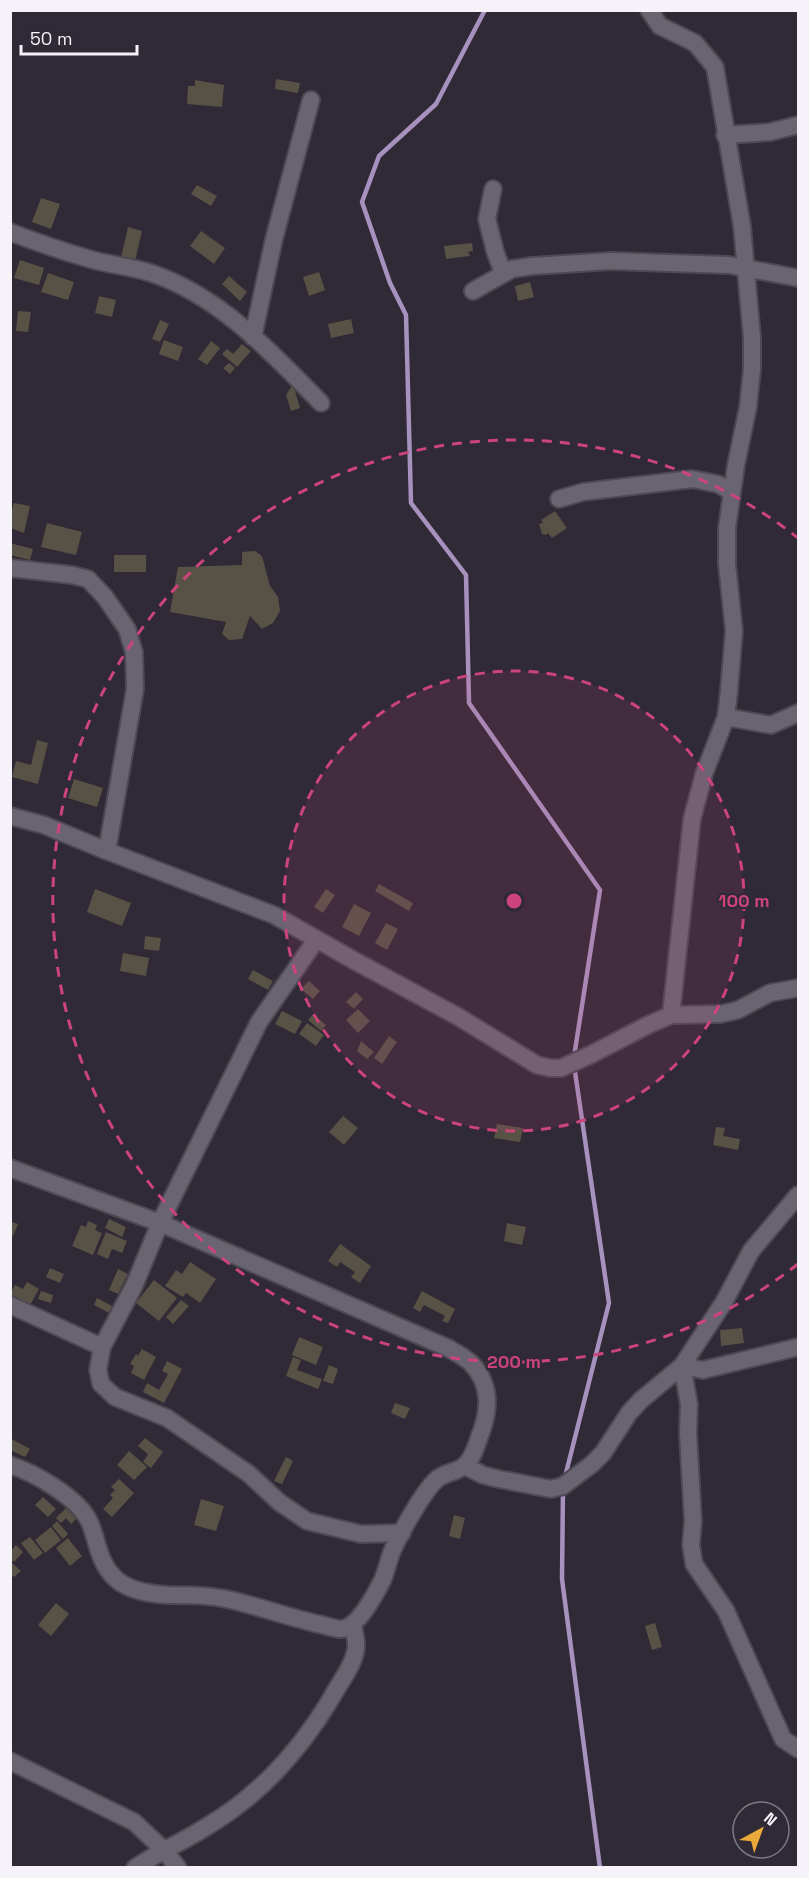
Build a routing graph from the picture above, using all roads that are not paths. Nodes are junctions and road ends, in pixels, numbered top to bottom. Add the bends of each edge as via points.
1 (649, 10) edge
2 (311, 100) dead end
3 (798, 125) edge
4 (725, 135) junction
5 (493, 189) dead end
6 (10, 232) edge
7 (746, 270) junction
8 (503, 273) junction
9 (798, 278) edge
10 (472, 291) dead end
11 (253, 337) junction
12 (321, 403) dead end
13 (732, 492) junction
14 (559, 500) dead end
15 (10, 568) edge
16 (798, 713) edge
17 (726, 717) junction
18 (10, 816) edge
19 (107, 851) junction
20 (316, 940) junction
21 (798, 988) edge
22 (671, 1015) junction
23 (10, 1168) edge
24 (798, 1195) edge
25 (160, 1223) junction
26 (10, 1305) edge
27 (102, 1347) junction
28 (798, 1347) edge
29 (682, 1366) junction
30 (10, 1465) edge
31 (465, 1466) junction
32 (402, 1533) junction
33 (353, 1625) junction
34 (798, 1749) edge
35 (10, 1761) edge
36 (164, 1850) junction
37 (135, 1868) edge
38 (178, 1868) edge

1 - 4 street via 660,26 694,43 715,67
2 - 11 street
3 - 4 street via 770,132
4 - 7 street
5 - 8 street via 487,219
6 - 11 street via 95,261 152,273 224,311
7 - 8 street via 719,264 610,261 532,266
7 - 9 street
7 - 13 street via 752,369
8 - 10 street
11 - 12 street
13 - 14 street via 718,484 692,479 583,492
13 - 17 street via 727,555 734,631
15 - 19 street via 88,579 127,629 134,652 135,688
16 - 17 street via 771,725
17 - 22 street via 692,819
18 - 19 street via 44,825
19 - 20 street via 274,915
20 - 22 street via 457,1016 537,1065 550,1068 561,1068
20 - 25 street via 259,1022
21 - 22 street via 770,993 730,1012
23 - 25 street
24 - 29 street via 751,1251 724,1302
25 - 27 street via 134,1286
25 - 31 street via 470,1361 488,1392 482,1433
26 - 27 street
27 - 32 street via 98,1370 101,1384 115,1397 167,1418 249,1474 307,1521 361,1534
28 - 29 street via 703,1370
29 - 31 street via 629,1413 603,1453 563,1486 551,1489 499,1479
29 - 34 street via 689,1404 694,1564 726,1611 783,1739
30 - 33 street via 53,1485 76,1505 89,1521 113,1577 137,1590 229,1600 341,1629
31 - 32 street via 437,1479
32 - 33 street via 383,1579
33 - 36 street via 356,1647 351,1664 285,1763 225,1815
35 - 36 street via 134,1822
36 - 37 street
36 - 38 street

